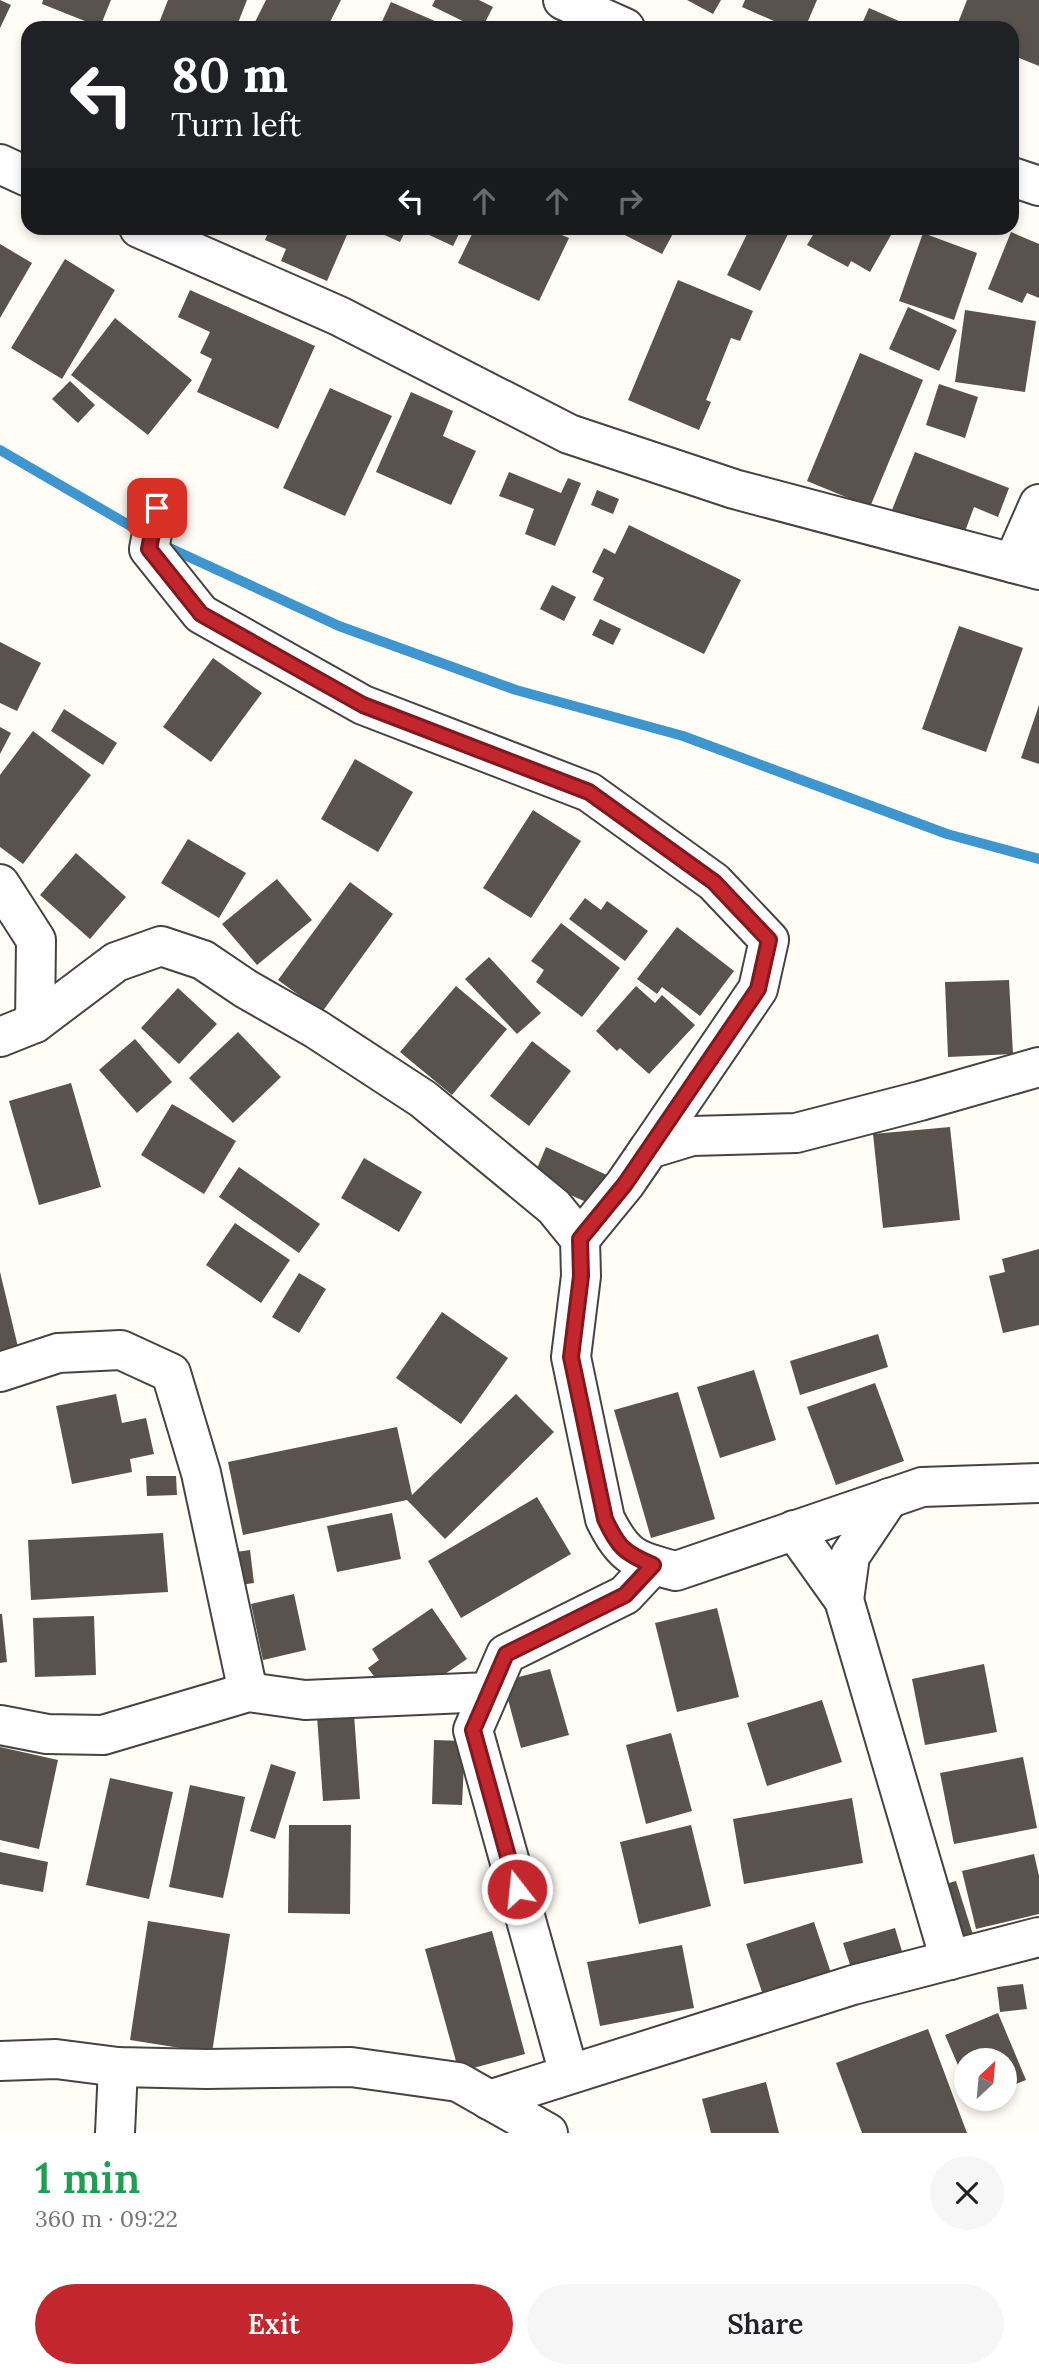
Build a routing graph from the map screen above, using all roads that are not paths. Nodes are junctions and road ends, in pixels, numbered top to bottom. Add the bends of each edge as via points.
1 (566, 0) edge
2 (610, 21) edge
3 (0, 164) edge
4 (21, 174) edge
5 (1019, 179) edge
6 (1039, 186) edge
7 (155, 235) edge
8 (1039, 504) edge
9 (157, 508) dead end
10 (1026, 566) edge
11 (0, 884) edge
12 (35, 1023) junction
13 (0, 1037) edge
14 (1039, 1067) edge
15 (649, 1149) junction
16 (580, 1239) junction
17 (0, 1372) edge
18 (1038, 1482) edge
19 (889, 1498) junction
20 (794, 1530) junction
21 (653, 1565) junction
22 (844, 1600) junction
23 (248, 1692) junction
24 (489, 1692) junction
25 (0, 1725) edge
26 (1039, 1937) edge
27 (950, 1960) junction
28 (0, 2061) edge
29 (118, 2067) junction
30 (569, 2074) junction
31 (489, 2100) junction
32 (115, 2133) edge
33 (548, 2133) edge

1 - 2 street
3 - 4 street
5 - 6 street
7 - 10 street via 339,316 569,434 734,489
8 - 10 street
9 - 15 street via 149,549 201,614 363,705 589,792 714,882 769,940 758,989
11 - 12 street via 37,940
12 - 13 street
12 - 16 street via 116,962 161,946 203,960 423,1099 554,1207
14 - 15 street via 796,1133 692,1136
15 - 16 street
16 - 21 street via 581,1276 571,1357 605,1519 628,1555
17 - 23 street via 58,1353 121,1350 171,1373 201,1473
18 - 19 street via 922,1487
19 - 20 street
19 - 22 street via 850,1556
20 - 21 street via 676,1571
20 - 22 street
21 - 24 street via 625,1595 506,1654
22 - 27 street
23 - 24 street via 305,1700
23 - 25 street via 103,1734 47,1734
24 - 30 street via 473,1730
26 - 27 street
27 - 30 street via 853,1985
28 - 29 street via 56,2059
29 - 31 street via 351,2067 458,2082
29 - 32 street
30 - 31 street
31 - 33 street

